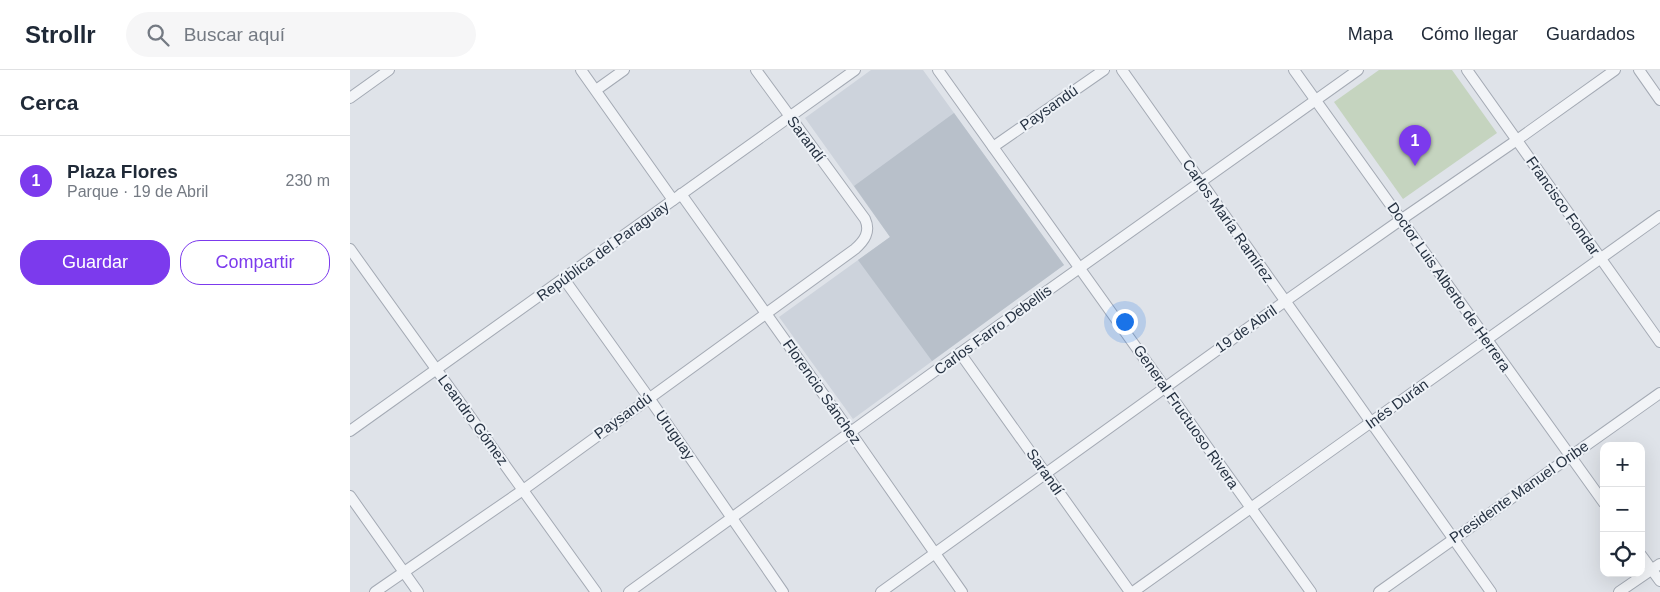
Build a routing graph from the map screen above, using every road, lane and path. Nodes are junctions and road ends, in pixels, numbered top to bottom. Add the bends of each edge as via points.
1 (389, 70) edge
2 (581, 70) edge
3 (624, 70) edge
4 (756, 70) edge
5 (855, 70) edge
6 (938, 70) edge
7 (1104, 70) edge
8 (1122, 70) edge
9 (1294, 70) edge
10 (1358, 70) edge
11 (1467, 70) edge
12 (1615, 70) edge
13 (1638, 70) edge
14 (596, 90) junction
15 (350, 98) edge
16 (1315, 100) junction
17 (1660, 100) edge
18 (789, 117) junction
19 (1517, 140) junction
20 (993, 147) junction
21 (1201, 181) junction
22 (677, 197) junction
23 (1660, 216) edge
24 (1402, 219) junction
25 (867, 234) joint
26 (350, 249) edge
27 (1601, 259) junction
28 (1080, 268) junction
29 (564, 279) junction
30 (1284, 302) junction
31 (766, 313) junction
32 (1486, 340) junction
33 (1660, 342) edge
34 (960, 353) junction
35 (436, 370) junction
36 (1165, 387) junction
37 (1660, 393) edge
38 (649, 398) junction
39 (1371, 423) junction
40 (350, 431) edge
41 (851, 433) junction
42 (1570, 456) junction
43 (1045, 472) junction
44 (522, 490) junction
45 (350, 496) edge
46 (1600, 497) edge
47 (1251, 508) junction
48 (733, 518) junction
49 (1453, 539) junction
50 (934, 553) junction
51 (1645, 558) edge
52 (1656, 567) edge
53 (404, 571) junction
54 (1660, 582) edge
55 (374, 592) edge
56 (418, 592) edge
57 (596, 592) edge
58 (630, 592) edge
59 (784, 592) edge
60 (881, 592) edge
61 (962, 592) edge
62 (1132, 592) edge
63 (1311, 592) edge
64 (1379, 592) edge
65 (1491, 592) edge
66 (1619, 592) edge

1 - 15 street
2 - 14 street, Florencio Sánchez
3 - 14 street
4 - 18 street, Sarandí
5 - 18 street, República del Paraguay
6 - 20 street, General Fructuoso Rivera
7 - 20 street, Paysandú
8 - 21 street, Carlos María Ramírez
9 - 16 street, Doctor Luis Alberto de Herrera
10 - 16 street, Carlos Farro Debellis
11 - 19 street, Francisco Fondar
12 - 19 street, 19 de Abril
13 - 17 street
14 - 22 street, Florencio Sánchez
16 - 21 street, Carlos Farro Debellis
16 - 24 street, Doctor Luis Alberto de Herrera
18 - 22 street, República del Paraguay
18 - 25 street, Sarandí via 865,219
19 - 24 street, 19 de Abril
19 - 27 street, Francisco Fondar
20 - 28 street, General Fructuoso Rivera
21 - 28 street, Carlos Farro Debellis
21 - 30 street, Carlos María Ramírez
22 - 29 street, República del Paraguay
22 - 31 street, Florencio Sánchez
23 - 27 street, Inés Durán
24 - 30 street, 19 de Abril
24 - 32 street, Doctor Luis Alberto de Herrera
25 - 31 street, Paysandú via 854,249
26 - 35 street, Leandro Gómez
27 - 32 street, Inés Durán
27 - 33 street, Francisco Fondar
28 - 34 street, Carlos Farro Debellis
28 - 36 street, General Fructuoso Rivera
29 - 35 street, República del Paraguay
29 - 38 street, Uruguay
30 - 36 street, 19 de Abril
30 - 39 street, Carlos María Ramírez
31 - 38 street, Paysandú
31 - 41 street, Florencio Sánchez
32 - 39 street, Inés Durán
32 - 42 street, Doctor Luis Alberto de Herrera
34 - 41 street, Carlos Farro Debellis
34 - 43 street, Sarandí
35 - 40 street, República del Paraguay
35 - 44 street, Leandro Gómez
36 - 43 street, 19 de Abril
36 - 47 street, General Fructuoso Rivera
37 - 42 street, Presidente Manuel Oribe
38 - 44 street, Paysandú
38 - 48 street, Uruguay
39 - 47 street, Inés Durán
39 - 49 street, Carlos María Ramírez
41 - 48 street, Carlos Farro Debellis
41 - 50 street, Florencio Sánchez
42 - 46 street, Doctor Luis Alberto de Herrera
42 - 49 street, Presidente Manuel Oribe
43 - 50 street, 19 de Abril
43 - 62 street, Sarandí
44 - 53 street, Paysandú
44 - 57 street, Leandro Gómez
45 - 53 street
47 - 62 street, Inés Durán
47 - 63 street, General Fructuoso Rivera
48 - 58 street, Carlos Farro Debellis
48 - 59 street, Uruguay
49 - 64 street, Presidente Manuel Oribe
49 - 65 street, Carlos María Ramírez
50 - 60 street, 19 de Abril
50 - 61 street, Florencio Sánchez
51 - 52 street
52 - 54 street
52 - 66 street
53 - 55 street, Paysandú
53 - 56 street

